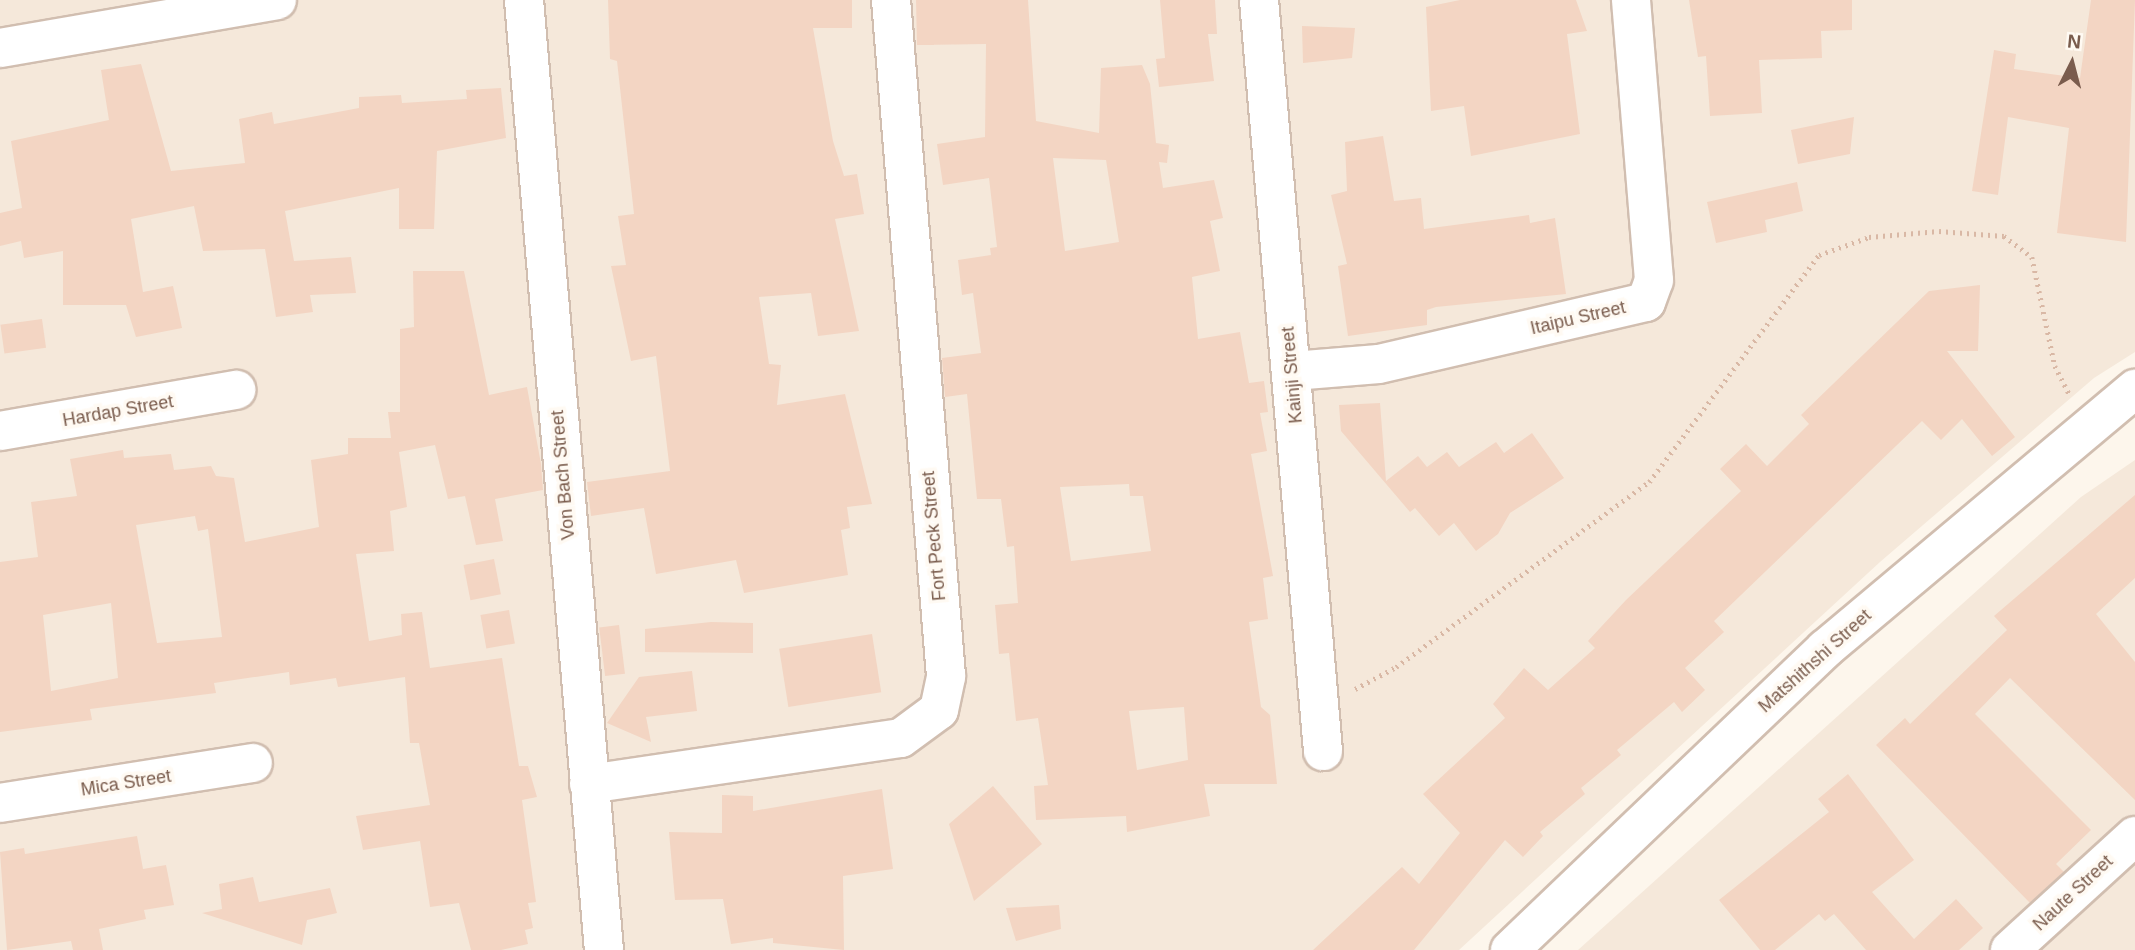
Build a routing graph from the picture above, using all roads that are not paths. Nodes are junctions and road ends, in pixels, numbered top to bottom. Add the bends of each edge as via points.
1 (277, 0) edge
2 (524, 0) edge
3 (891, 0) edge
4 (1259, 0) edge
5 (1631, 0) edge
6 (221, 4) edge
7 (0, 48) edge
8 (1293, 371) junction
9 (2135, 389) edge
10 (236, 390) dead end
11 (0, 431) edge
12 (1323, 751) dead end
13 (253, 763) dead end
14 (589, 784) junction
15 (0, 803) edge
16 (2135, 836) edge
17 (2021, 946) edge
18 (604, 950) edge
19 (1510, 950) edge

1 - 6 street
2 - 14 street, Von Bach Street
3 - 14 street, Fort Peck Street via 946,676 939,710 901,738
4 - 8 street, Kainji Street
5 - 8 street, Itaipu Street via 1654,280 1646,302 1379,364
6 - 7 street
8 - 12 street, Kainji Street
9 - 19 street, Matshithshi Street via 2084,427 1825,649
10 - 11 street, Hardap Street
13 - 15 street, Mica Street
14 - 18 street, Von Bach Street
16 - 17 street, Naute Street

